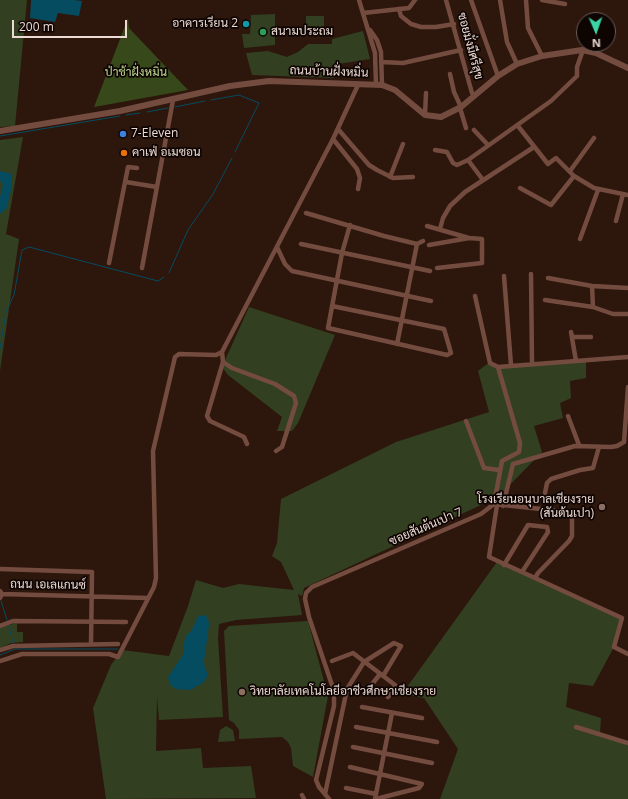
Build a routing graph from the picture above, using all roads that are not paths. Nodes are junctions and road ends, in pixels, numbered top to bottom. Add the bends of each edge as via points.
1 (359, 0) edge
2 (415, 0) edge
3 (446, 0) edge
4 (471, 0) edge
5 (500, 0) edge
6 (526, 0) edge
7 (542, 0) edge
8 (565, 4) dead end
9 (399, 9) junction
10 (363, 13) junction
11 (454, 24) junction
12 (368, 27) junction
13 (461, 50) junction
14 (576, 51) edge
15 (582, 52) edge
16 (592, 52) edge
17 (542, 56) junction
18 (381, 62) junction
19 (518, 64) junction
20 (628, 68) edge
21 (450, 74) dead end
22 (498, 76) junction
23 (358, 85) junction
24 (379, 85) junction
25 (426, 93) dead end
26 (475, 96) junction
27 (173, 100) junction
28 (461, 107) junction
29 (425, 115) junction
30 (518, 126) junction
31 (466, 128) dead end
32 (338, 129) junction
33 (474, 130) dead end
34 (0, 131) edge
35 (594, 138) dead end
36 (333, 139) junction
37 (402, 144) dead end
38 (488, 145) junction
39 (534, 146) junction
40 (435, 150) dead end
41 (468, 160) junction
42 (137, 168) dead end
43 (570, 171) junction
44 (574, 176) junction
45 (390, 177) junction
46 (413, 177) dead end
47 (483, 180) junction
48 (126, 182) junction
49 (157, 187) junction
50 (520, 188) dead end
51 (358, 189) dead end
52 (598, 190) junction
53 (626, 194) edge
54 (306, 213) dead end
55 (616, 222) dead end
56 (350, 225) junction
57 (427, 226) dead end
58 (440, 229) junction
59 (469, 238) junction
60 (580, 239) dead end
61 (423, 241) dead end
62 (301, 244) dead end
63 (417, 244) junction
64 (429, 245) dead end
65 (277, 246) junction
66 (342, 253) junction
67 (109, 263) dead end
68 (142, 268) dead end
69 (412, 268) junction
70 (437, 268) dead end
71 (430, 271) dead end
72 (531, 274) dead end
73 (504, 276) dead end
74 (548, 278) dead end
75 (337, 281) junction
76 (592, 286) junction
77 (628, 288) edge
78 (407, 296) junction
79 (475, 296) dead end
80 (545, 300) dead end
81 (431, 301) dead end
82 (332, 306) junction
83 (593, 307) junction
84 (628, 314) edge
85 (402, 320) junction
86 (571, 332) dead end
87 (574, 337) junction
88 (591, 337) dead end
89 (397, 344) junction
90 (222, 352) junction
91 (628, 357) edge
92 (576, 361) junction
93 (223, 362) junction
94 (532, 363) junction
95 (510, 365) junction
96 (498, 367) junction
97 (628, 387) edge
98 (627, 411) edge
99 (568, 416) dead end
100 (466, 421) dead end
101 (626, 436) edge
102 (247, 444) dead end
103 (579, 445) junction
104 (599, 447) junction
105 (276, 451) dead end
106 (499, 470) junction
107 (545, 493) dead end
108 (495, 505) junction
109 (503, 506) junction
110 (504, 565) junction
111 (0, 569) edge
112 (522, 572) junction
113 (535, 578) junction
114 (1, 595) edge
115 (92, 596) junction
116 (148, 598) junction
117 (91, 621) junction
118 (126, 622) dead end
119 (0, 626) edge
120 (91, 644) junction
121 (118, 644) dead end
122 (0, 650) edge
123 (628, 654) edge
124 (0, 661) edge
125 (332, 661) dead end
126 (364, 662) junction
127 (381, 675) junction
128 (366, 692) dead end
129 (388, 697) dead end
130 (362, 707) dead end
131 (392, 712) junction
132 (422, 718) dead end
133 (356, 726) dead end
134 (576, 727) dead end
135 (388, 733) junction
136 (438, 742) dead end
137 (628, 743) edge
138 (354, 747) dead end
139 (384, 753) junction
140 (432, 763) dead end
141 (350, 767) dead end
142 (380, 773) junction
143 (346, 788) dead end
144 (325, 794) junction
145 (376, 797) edge
146 (396, 797) edge
147 (329, 799) edge

1 - 10 street
2 - 9 street via 412,6
3 - 11 street, ซอยมั่งมีศรีสุข
4 - 22 street
5 - 19 street via 507,42
6 - 17 street via 528,28
7 - 8 street
9 - 10 street
9 - 11 street via 401,16 420,27
10 - 12 street
11 - 13 street, ซอยมั่งมีศรีสุข
12 - 18 street via 377,40
12 - 24 street via 375,53
13 - 18 street via 403,63
13 - 26 street, ซอยมั่งมีศรีสุข
14 - 17 street
15 - 30 street via 577,76
16 - 20 street
17 - 19 street
18 - 24 street
19 - 22 street
21 - 28 street
22 - 26 street
23 - 24 street, ถนนบ้านฝั่งหมิ่น
23 - 27 street, ถนนบ้านฝั่งหมิ่น via 254,82
23 - 32 street
24 - 29 street, ถนนบ้านฝั่งหมิ่น via 395,90
25 - 29 street
26 - 28 street
27 - 34 street, ถนนบ้านฝั่งหมิ่น
27 - 49 street
28 - 29 street via 440,117
28 - 31 street
30 - 38 street
30 - 39 street
32 - 36 street
32 - 45 street via 369,165
33 - 38 street
35 - 43 street
36 - 51 street via 357,169 360,178
36 - 65 street
37 - 45 street
38 - 41 street
39 - 43 street via 548,164 556,158
39 - 47 street
40 - 41 street via 447,152 457,165
41 - 47 street
42 - 48 street via 128,167
43 - 44 street
44 - 50 street via 550,205
44 - 52 street
45 - 46 street
47 - 58 street via 450,206
48 - 49 street
48 - 67 street
49 - 68 street
52 - 53 street
52 - 60 street
53 - 55 street
54 - 56 street
56 - 63 street
56 - 66 street
57 - 58 street
58 - 59 street
59 - 64 street
59 - 70 street via 482,239 482,263
61 - 63 street
62 - 66 street
63 - 69 street
65 - 75 street via 285,264 292,271
65 - 90 street
66 - 69 street
66 - 75 street
69 - 71 street
69 - 78 street
72 - 94 street
73 - 95 street
74 - 76 street
75 - 78 street
75 - 82 street
76 - 77 street
76 - 83 street
78 - 81 street
78 - 85 street
79 - 96 street via 490,363
80 - 83 street
82 - 85 street
82 - 89 street via 328,328
83 - 84 street via 613,314
85 - 89 street
85 - 89 street via 444,329 451,353 447,355
86 - 87 street
87 - 88 street
87 - 92 street
90 - 93 street
90 - 116 street via 216,356 179,354 175,358 153,451 156,578
91 - 92 street
92 - 94 street
93 - 102 street via 207,416 244,437
93 - 105 street via 232,368 275,384 294,396 296,403 282,447
94 - 95 street
95 - 96 street
96 - 106 street via 520,443 519,452 502,461
97 - 98 street
98 - 101 street
99 - 103 street
100 - 106 street via 484,468
101 - 104 street via 624,442 617,446
103 - 104 street
103 - 109 street via 513,464
104 - 107 street via 593,468 551,479 547,483
106 - 108 street
108 - 109 street
108 - 110 street via 489,556
108 - 144 street, ซอยสันต้นเปา 7 via 481,514 312,587 306,593 309,617 334,692 334,706 316,780
109 - 113 street via 572,514 572,536
110 - 112 street
110 - 112 street via 528,525 547,528 548,532
111 - 115 street, ถนน เอเลแกนซ์ via 92,572
112 - 113 street
113 - 123 street via 622,618 614,647
114 - 115 street, ถนน เอเลแกนซ์
115 - 116 street, ถนน เอเลแกนซ์
115 - 117 street, ถนน เอเลแกนซ์
116 - 124 street via 118,657 109,654 22,654
117 - 118 street
117 - 119 street via 13,622
117 - 120 street, ถนน เอเลแกนซ์
120 - 121 street
120 - 122 street via 14,646
125 - 126 street via 353,653
126 - 127 street
126 - 127 street via 394,643 401,646
126 - 144 street via 347,689
127 - 128 street
127 - 129 street via 395,685
130 - 131 street
131 - 132 street
131 - 135 street
133 - 135 street
134 - 137 street
135 - 136 street
135 - 139 street
138 - 139 street
139 - 140 street
139 - 142 street
141 - 142 street
142 - 145 street
142 - 146 street via 422,784 419,788
143 - 145 street
144 - 147 street
145 - 146 street

